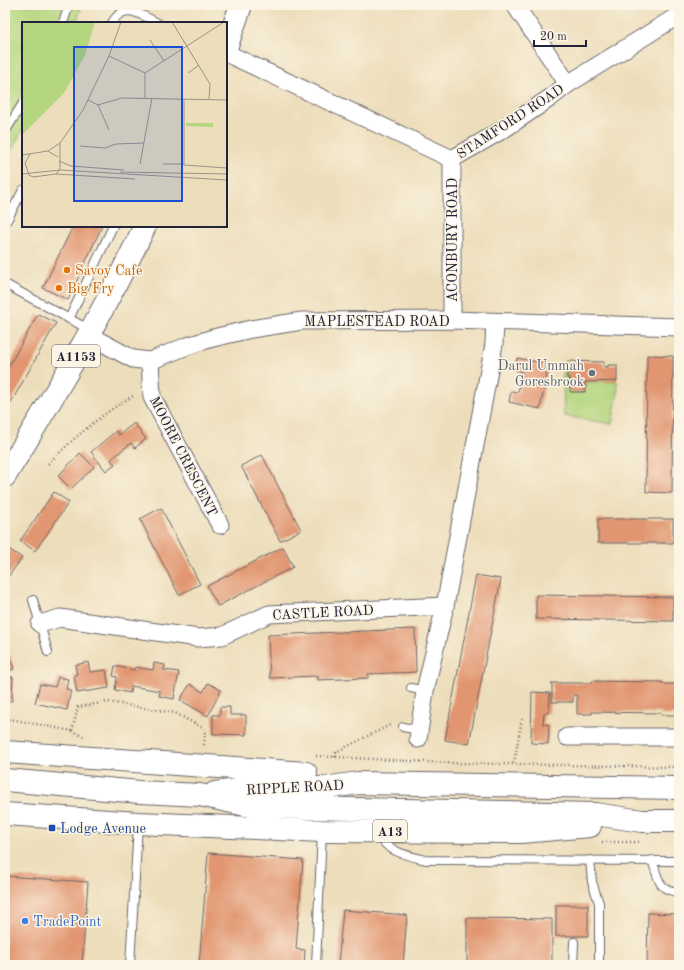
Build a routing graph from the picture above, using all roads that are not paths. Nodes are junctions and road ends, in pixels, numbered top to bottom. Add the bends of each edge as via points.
1 (69, 5) edge
2 (241, 5) edge
3 (515, 5) edge
4 (679, 15) edge
5 (63, 22) edge
6 (112, 22) edge
7 (156, 22) edge
8 (227, 45) edge
9 (227, 53) edge
10 (568, 84) junction
11 (22, 105) edge
12 (5, 132) edge
13 (452, 159) junction
14 (22, 192) edge
15 (5, 224) edge
16 (113, 227) edge
17 (145, 227) edge
18 (5, 284) edge
19 (69, 319) junction
20 (452, 320) junction
21 (495, 322) junction
22 (679, 327) edge
23 (89, 332) junction
24 (150, 362) junction
25 (5, 476) edge
26 (220, 526) dead end
27 (33, 600) dead end
28 (445, 606) junction
29 (40, 624) junction
30 (48, 652) dead end
31 (415, 728) road end
32 (567, 737) dead end
33 (679, 737) edge
34 (5, 752) edge
35 (5, 780) edge
36 (358, 783) junction
37 (679, 788) edge
38 (200, 796) junction
39 (5, 814) edge
40 (642, 821) junction
41 (679, 821) edge
42 (138, 823) junction
43 (322, 831) junction
44 (380, 831) junction
45 (590, 860) junction
46 (652, 860) junction
47 (679, 861) edge
48 (679, 892) edge
49 (574, 942) dead end
50 (130, 965) edge
51 (316, 965) edge
52 (573, 965) edge
53 (599, 965) edge

1 - 5 lane
2 - 8 main road
3 - 10 street
4 - 10 street, STAMFORD ROAD
6 - 7 lane via 116,15 124,11 132,11
9 - 13 street, STAMFORD ROAD
10 - 13 street, STAMFORD ROAD via 504,129
11 - 12 lane
13 - 20 street, ACONBURY ROAD
14 - 15 lane
16 - 19 lane
17 - 23 main road, A1153 via 117,284
18 - 19 lane
19 - 23 lane
20 - 21 street, MAPLESTEAD ROAD
20 - 24 street, MAPLESTEAD ROAD via 302,321 213,338
21 - 22 street, MAPLESTEAD ROAD
21 - 28 street via 494,344
23 - 24 street via 133,359
23 - 25 main road, A1153 via 55,395
24 - 26 street, MOORE CRESCENT via 152,397
27 - 29 lane
28 - 29 street, CASTLE ROAD via 269,614 222,636 198,638 60,618
28 - 31 street via 418,689
29 - 30 lane
32 - 33 street
34 - 36 main road, A13 via 327,774
35 - 38 main road, A13
36 - 37 main road, RIPPLE ROAD / A13
36 - 38 main road, RIPPLE ROAD / A13 via 325,788 259,786
38 - 40 main road, RIPPLE ROAD / A13 via 255,807 595,814
39 - 42 main road, A13
40 - 41 main road, RIPPLE ROAD / A13
40 - 44 main road, A13 via 522,832
42 - 43 main road, A13
42 - 50 lane
43 - 44 main road, A13
43 - 51 lane
44 - 45 lane via 380,836 385,842 400,854 426,860
45 - 46 lane
45 - 53 lane via 592,882 599,904
46 - 47 lane
46 - 48 lane via 663,888
49 - 52 lane

